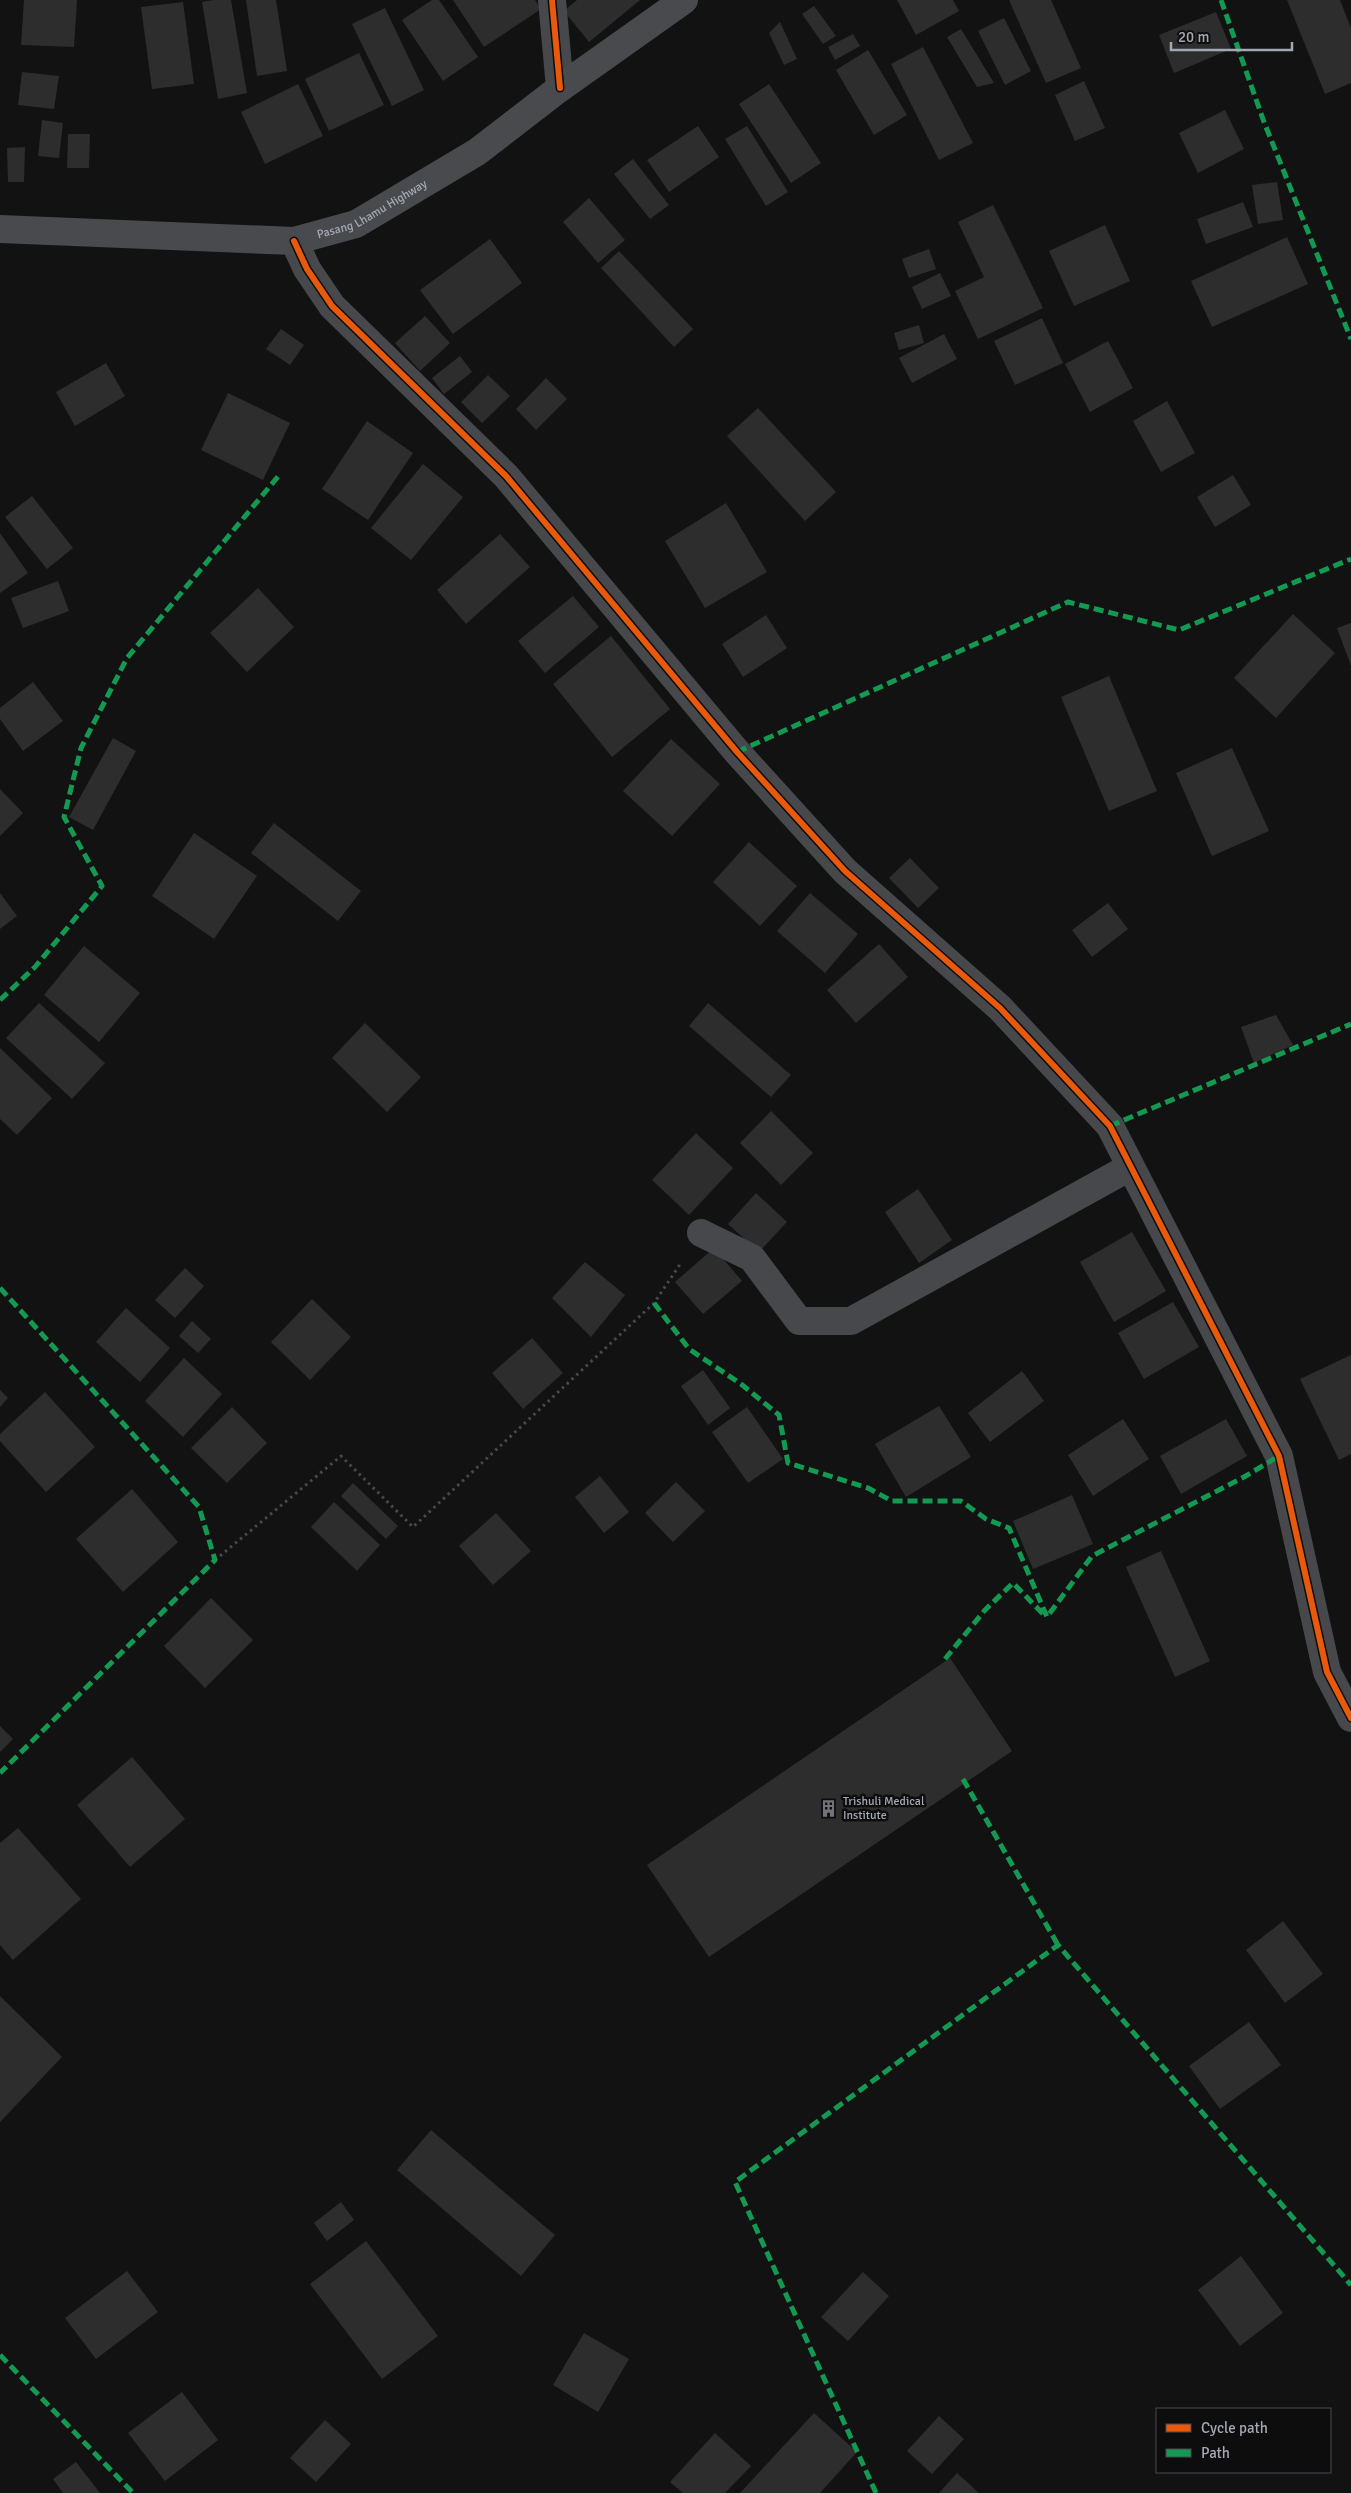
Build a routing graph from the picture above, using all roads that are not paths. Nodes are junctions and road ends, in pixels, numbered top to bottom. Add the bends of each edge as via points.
1 (552, 0) edge
2 (684, 0) edge
3 (560, 88) junction
4 (0, 229) edge
5 (294, 241) junction
6 (1130, 1167) junction
7 (702, 1233) road end
8 (1351, 1718) edge

1 - 3 street
2 - 3 main road, Pasang Lhamu Highway
3 - 5 main road, Pasang Lhamu Highway via 477,152 356,224
4 - 5 main road, Pasang Lhamu Highway
5 - 6 street via 307,269 332,306 506,476 737,752 845,871 1000,1008 1110,1126
6 - 7 street via 852,1321 798,1321 752,1258
6 - 8 street via 1279,1456 1327,1672

